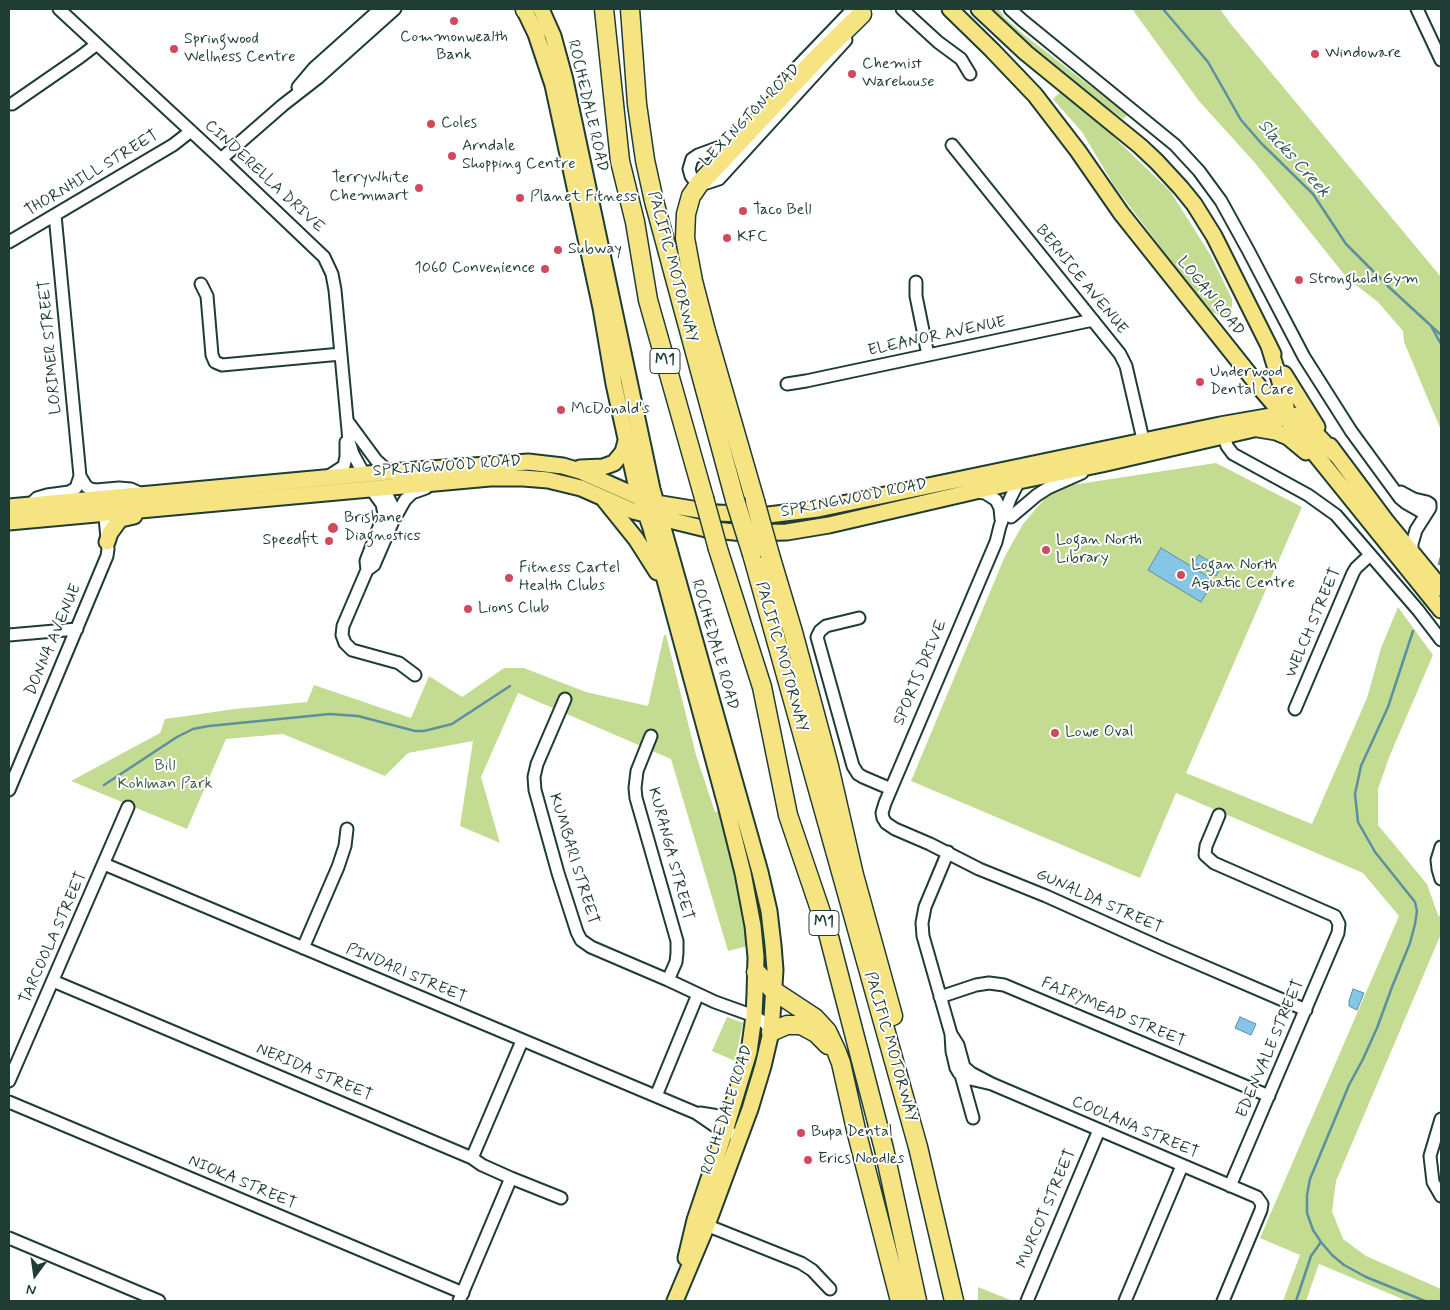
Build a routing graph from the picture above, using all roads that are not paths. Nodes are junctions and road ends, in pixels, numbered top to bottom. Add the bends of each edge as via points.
1 (59, 9) edge
2 (380, 9) edge
3 (395, 9) edge
4 (529, 9) edge
5 (604, 9) edge
6 (630, 9) edge
7 (902, 9) edge
8 (950, 9) edge
9 (979, 9) edge
10 (1010, 9) edge
11 (1417, 9) edge
12 (861, 11) edge
13 (97, 44) junction
14 (1441, 60) edge
15 (970, 74) dead end
16 (12, 104) dead end
17 (283, 106) junction
18 (191, 131) junction
19 (952, 145) dead end
20 (221, 159) junction
21 (55, 215) junction
22 (9, 242) edge
23 (916, 282) dead end
24 (201, 284) dead end
25 (1093, 320) junction
26 (1269, 346) junction
27 (341, 354) junction
28 (928, 355) junction
29 (787, 384) dead end
30 (1262, 389) junction
31 (1284, 414) junction
32 (347, 421) junction
33 (1238, 421) junction
34 (1256, 428) junction
35 (1222, 430) junction
36 (626, 441) junction
37 (1144, 448) junction
38 (1095, 450) junction
39 (1335, 454) junction
40 (1119, 460) junction
41 (1102, 464) junction
42 (571, 469) junction
43 (389, 472) junction
44 (364, 474) junction
45 (1018, 474) junction
46 (80, 476) junction
47 (326, 478) junction
48 (1335, 478) junction
49 (442, 483) junction
50 (375, 489) junction
51 (971, 492) junction
52 (142, 494) junction
53 (602, 497) junction
54 (641, 498) junction
55 (656, 503) junction
56 (29, 505) junction
57 (104, 506) junction
58 (9, 507) edge
59 (152, 509) junction
60 (68, 517) junction
61 (653, 517) junction
62 (1010, 517) junction
63 (393, 521) junction
64 (9, 522) edge
65 (1000, 526) junction
66 (716, 531) junction
67 (107, 537) junction
68 (996, 542) junction
69 (1412, 552) junction
70 (1370, 555) junction
71 (670, 557) junction
72 (367, 570) junction
73 (666, 586) junction
74 (1441, 588) edge
75 (1441, 610) edge
76 (858, 618) dead end
77 (77, 629) junction
78 (9, 635) edge
79 (1441, 640) edge
80 (415, 675) dead end
81 (565, 699) dead end
82 (1295, 709) dead end
83 (651, 736) dead end
84 (11, 777) edge
85 (891, 789) junction
86 (9, 790) edge
87 (128, 807) dead end
88 (1218, 815) dead end
89 (883, 818) joint
90 (346, 829) dead end
91 (1441, 846) edge
92 (948, 852) junction
93 (104, 864) junction
94 (1440, 874) edge
95 (303, 948) junction
96 (756, 972) junction
97 (668, 980) junction
98 (53, 981) junction
99 (774, 991) junction
100 (698, 994) junction
101 (940, 996) junction
102 (1306, 1010) junction
103 (754, 1016) junction
104 (771, 1032) junction
105 (522, 1041) junction
106 (836, 1050) junction
107 (964, 1072) junction
108 (976, 1080) junction
109 (9, 1081) edge
110 (992, 1084) junction
111 (656, 1096) junction
112 (967, 1096) junction
113 (1269, 1096) junction
114 (9, 1102) edge
115 (732, 1108) junction
116 (696, 1113) junction
117 (973, 1118) dead end
118 (1441, 1119) edge
119 (1098, 1130) junction
120 (725, 1131) junction
121 (740, 1136) junction
122 (472, 1158) junction
123 (1182, 1166) junction
124 (511, 1178) junction
125 (1230, 1186) junction
126 (1441, 1196) edge
127 (561, 1198) dead end
128 (701, 1223) junction
129 (9, 1238) edge
130 (830, 1288) dead end
131 (461, 1297) edge
132 (159, 1301) edge
133 (674, 1301) edge
134 (900, 1301) edge
135 (917, 1301) edge
136 (954, 1301) edge
137 (961, 1301) edge
138 (1027, 1301) edge
139 (1125, 1301) edge
140 (1223, 1301) edge

1 - 13 street, CINDERELLA DRIVE
2 - 17 street via 314,68
3 - 17 street
4 - 36 main road, ROCHEDALE ROAD via 553,85 602,308
4 - 55 main road, ROCHEDALE ROAD via 553,36 568,89
5 - 135 highway, PACIFIC MOTORWAY / M1, bridge via 620,161 635,222 648,300 718,549 762,687 788,815 830,943 884,1149
6 - 136 highway, PACIFIC MOTORWAY / M1, bridge via 637,104 654,202 918,1147
7 - 15 street via 961,60
8 - 30 main road, LOGAN ROAD via 1035,96 1121,213
9 - 26 main road, LOGAN ROAD via 1169,174 1194,204 1214,236
10 - 69 street via 1170,140 1207,181 1248,250 1314,375 1351,432 1391,485 1407,496 1430,504 1416,530
11 - 14 street
12 - 137 highway, bridge via 700,183 686,214 686,247 706,330 793,632 854,875 916,1098
13 - 16 street
13 - 18 street, CINDERELLA DRIVE
17 - 20 street
18 - 20 street, CINDERELLA DRIVE
18 - 21 street, THORNHILL STREET
19 - 25 street, BERNICE AVENUE
20 - 27 street, CINDERELLA DRIVE via 324,256 335,290
21 - 22 street, THORNHILL STREET
21 - 46 street, LORIMER STREET
23 - 28 street
24 - 27 street via 207,296 215,362 222,365
25 - 28 street, ELEANOR AVENUE
25 - 37 street, BERNICE AVENUE via 1126,366
26 - 31 main road via 1285,398
26 - 39 main road, LOGAN ROAD
27 - 32 street, CINDERELLA DRIVE
28 - 29 street, ELEANOR AVENUE
30 - 31 main road, LOGAN ROAD
30 - 33 main road via 1254,412
31 - 33 main road, SPRINGWOOD ROAD
31 - 34 main road, SPRINGWOOD ROAD via 1271,424
31 - 39 main road via 1303,420
31 - 48 main road, LOGAN ROAD
32 - 43 street
32 - 44 street via 350,445
32 - 47 street via 344,464
33 - 35 main road, SPRINGWOOD ROAD
34 - 35 main road, SPRINGWOOD ROAD
34 - 48 main road via 1288,437
35 - 37 main road, SPRINGWOOD ROAD
35 - 70 street via 1229,449 1236,456 1308,495 1336,515
36 - 42 main road via 614,464
36 - 54 main road, ROCHEDALE ROAD
37 - 38 main road, SPRINGWOOD ROAD
37 - 40 main road, SPRINGWOOD ROAD
38 - 40 main road via 1121,452
38 - 45 main road, SPRINGWOOD ROAD
39 - 69 main road, LOGAN ROAD
40 - 41 main road, SPRINGWOOD ROAD
41 - 45 main road, SPRINGWOOD ROAD
41 - 62 street, SPORTS DRIVE via 1048,488
42 - 43 main road, SPRINGWOOD ROAD via 528,462
42 - 54 main road, SPRINGWOOD ROAD
43 - 44 main road, SPRINGWOOD ROAD
44 - 47 main road, SPRINGWOOD ROAD
44 - 50 main road
45 - 51 main road, SPRINGWOOD ROAD
45 - 55 main road, SPRINGWOOD ROAD via 768,515 717,513
45 - 62 street, SPORTS DRIVE via 1020,492
45 - 65 street, SPORTS DRIVE
46 - 52 street via 90,489 130,489
46 - 56 street via 76,488 69,492 37,498
47 - 52 main road, SPRINGWOOD ROAD
48 - 75 main road, LOGAN ROAD
49 - 50 main road, SPRINGWOOD ROAD
49 - 53 main road, SPRINGWOOD ROAD via 523,478 566,483
49 - 63 street via 409,495
50 - 59 main road, SPRINGWOOD ROAD
50 - 63 street via 388,497
50 - 72 street via 384,512 366,561
51 - 65 street via 985,493 996,500 1000,508
51 - 66 main road, SPRINGWOOD ROAD via 829,525 762,533
52 - 57 main road, SPRINGWOOD ROAD
53 - 61 main road, SPRINGWOOD ROAD
53 - 73 main road via 636,539
54 - 55 main road, SPRINGWOOD ROAD
54 - 61 main road, ROCHEDALE ROAD
55 - 61 main road, ROCHEDALE ROAD
56 - 57 main road, SPRINGWOOD ROAD
56 - 58 main road, SPRINGWOOD ROAD
57 - 59 main road, SPRINGWOOD ROAD
57 - 60 main road, SPRINGWOOD ROAD
57 - 67 street, DONNA AVENUE
59 - 67 main road via 121,519
60 - 64 main road, SPRINGWOOD ROAD
60 - 67 main road via 90,521
61 - 66 main road, SPRINGWOOD ROAD
61 - 71 main road, ROCHEDALE ROAD
61 - 73 main road, ROCHEDALE ROAD
62 - 68 street, SPORTS DRIVE
63 - 72 street via 374,565
65 - 68 street, SPORTS DRIVE
66 - 71 main road via 680,533
67 - 77 street, DONNA AVENUE via 107,556
68 - 85 street, SPORTS DRIVE
69 - 74 main road, LOGAN ROAD
70 - 79 street
70 - 82 street, WELCH STREET via 1352,573
71 - 99 main road, ROCHEDALE ROAD via 767,904 774,955
72 - 80 street via 341,631 343,639 355,651 399,663
73 - 96 main road, ROCHEDALE ROAD via 743,873 753,926
76 - 85 street via 826,626 817,637 853,766 858,774
77 - 78 street
77 - 84 street, DONNA AVENUE
81 - 97 street, KUMBARI STREET via 534,777 558,873 577,932 591,948
83 - 97 street, KURANGA STREET via 634,788 677,941 676,962
84 - 86 street, DONNA AVENUE
85 - 89 street, SPORTS DRIVE via 883,808
87 - 93 street, TARCOOLA STREET
88 - 102 street, EDENVALE STREET via 1205,856 1214,863 1335,916 1339,924
89 - 92 street, GUNALDA STREET via 895,828
90 - 95 street via 345,846 338,867
91 - 94 street via 1437,860
92 - 101 street via 925,907 922,923
92 - 102 street, GUNALDA STREET via 979,869
93 - 95 street, PINDARI STREET
93 - 98 street, TARCOOLA STREET
95 - 105 street, PINDARI STREET
96 - 99 highway
96 - 103 main road, ROCHEDALE ROAD
97 - 100 street, KUMBARI STREET
98 - 109 street, TARCOOLA STREET
98 - 122 street, NERIDA STREET
99 - 104 main road, ROCHEDALE ROAD
99 - 106 highway via 815,1018 827,1031
100 - 103 street, KUMBARI STREET
100 - 111 street
101 - 107 street via 956,1068
101 - 113 street, FAIRYMEAD STREET via 976,985 1004,985
102 - 113 street, EDENVALE STREET
103 - 104 street, KUMBARI STREET
103 - 115 main road, ROCHEDALE ROAD via 749,1052
104 - 106 highway via 787,1025 803,1026
104 - 121 main road, ROCHEDALE ROAD via 764,1066
105 - 111 street, PINDARI STREET
105 - 122 street
106 - 134 highway
107 - 108 street, COOLANA STREET via 965,1078
107 - 110 street, COOLANA STREET
107 - 112 street
108 - 110 street, COOLANA STREET
108 - 112 street
110 - 119 street, COOLANA STREET
111 - 116 street, PINDARI STREET
112 - 117 street
113 - 125 street, EDENVALE STREET
114 - 131 street, NIOKA STREET
115 - 116 street, PINDARI STREET via 719,1116
115 - 120 main road, ROCHEDALE ROAD
116 - 120 street, PINDARI STREET
118 - 126 street via 1430,1156 1433,1182
119 - 123 street, COOLANA STREET
119 - 138 street, MURCOT STREET
120 - 121 street, PINDARI STREET
120 - 128 main road, ROCHEDALE ROAD
121 - 128 main road, ROCHEDALE ROAD
122 - 124 street, NERIDA STREET
123 - 125 street, COOLANA STREET
123 - 139 street
124 - 127 street, NERIDA STREET
124 - 131 street
125 - 140 street, COOLANA STREET via 1257,1197 1262,1204
128 - 130 street via 801,1263
128 - 133 main road, ROCHEDALE ROAD via 690,1268
129 - 132 street

